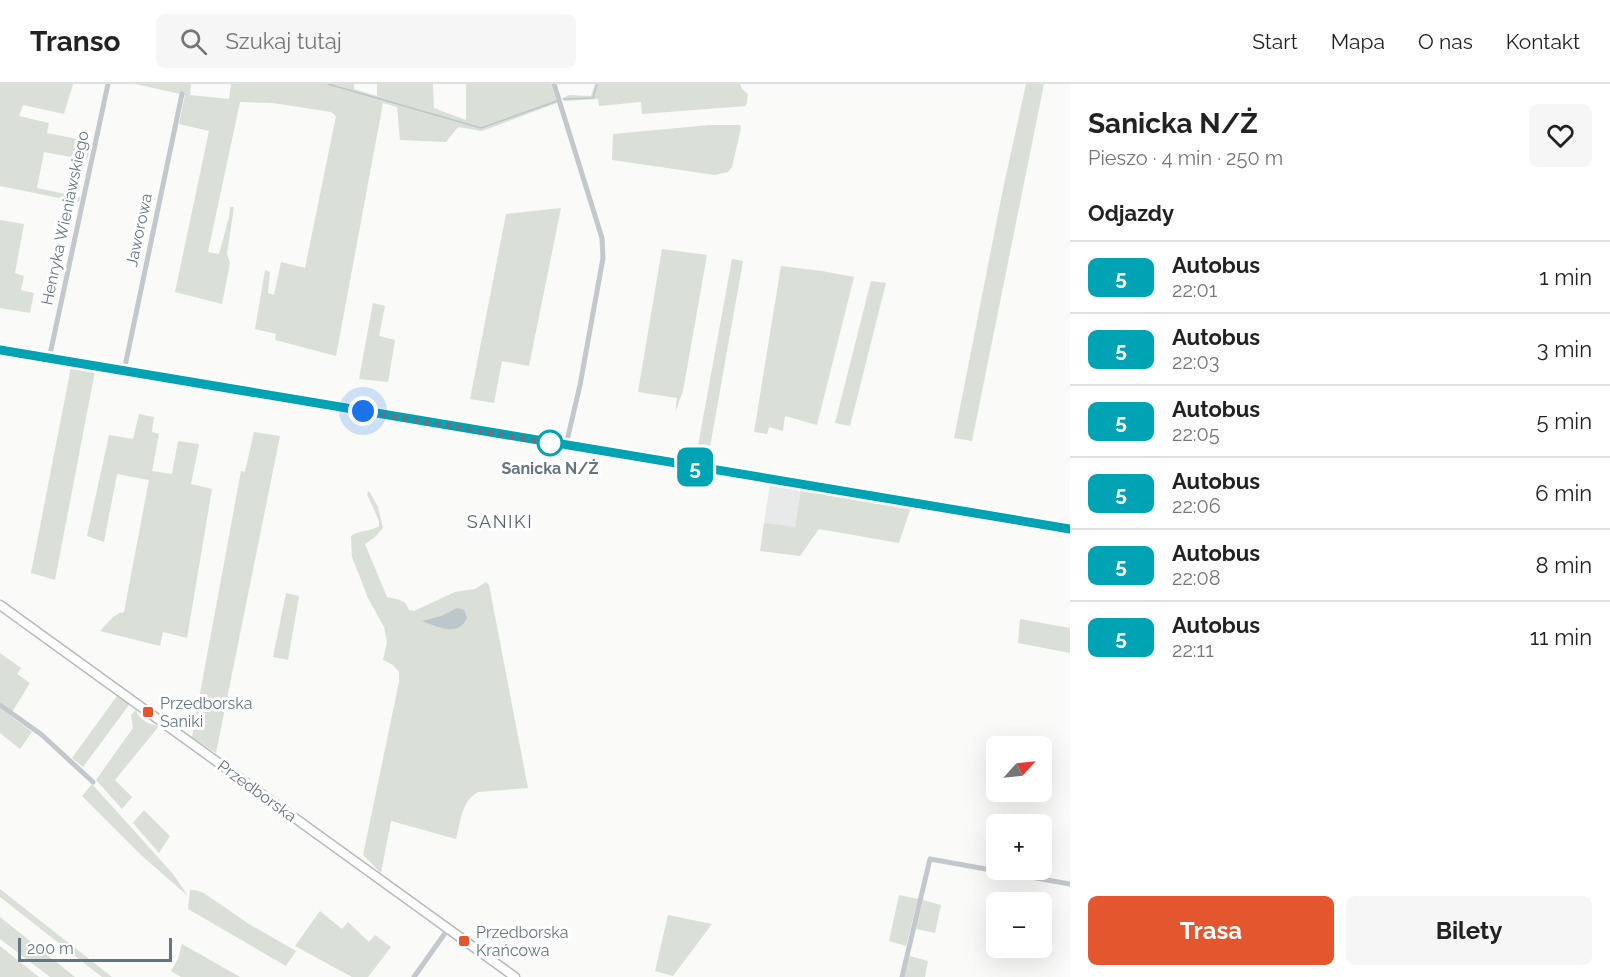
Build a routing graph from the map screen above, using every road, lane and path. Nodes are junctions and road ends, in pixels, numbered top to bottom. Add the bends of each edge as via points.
1 (108, 84) edge
2 (554, 84) edge
3 (182, 94) dead end
4 (0, 350) edge
5 (49, 359) junction
6 (124, 371) junction
7 (566, 446) junction
8 (1070, 529) edge
9 (0, 604) edge
10 (0, 705) edge
11 (93, 782) dead end
12 (1070, 884) edge
13 (448, 928) junction
14 (414, 977) edge
15 (515, 977) edge
16 (902, 977) edge

1 - 5 street, Henryka Wieniawskiego
2 - 7 street via 602,238 603,258
3 - 6 street, Jaworowa
4 - 5 street
5 - 6 street
6 - 7 street
7 - 8 street
9 - 13 main road, Przedborska
10 - 11 street via 42,735
12 - 16 street via 930,859
13 - 14 street
13 - 15 main road, Przedborska

